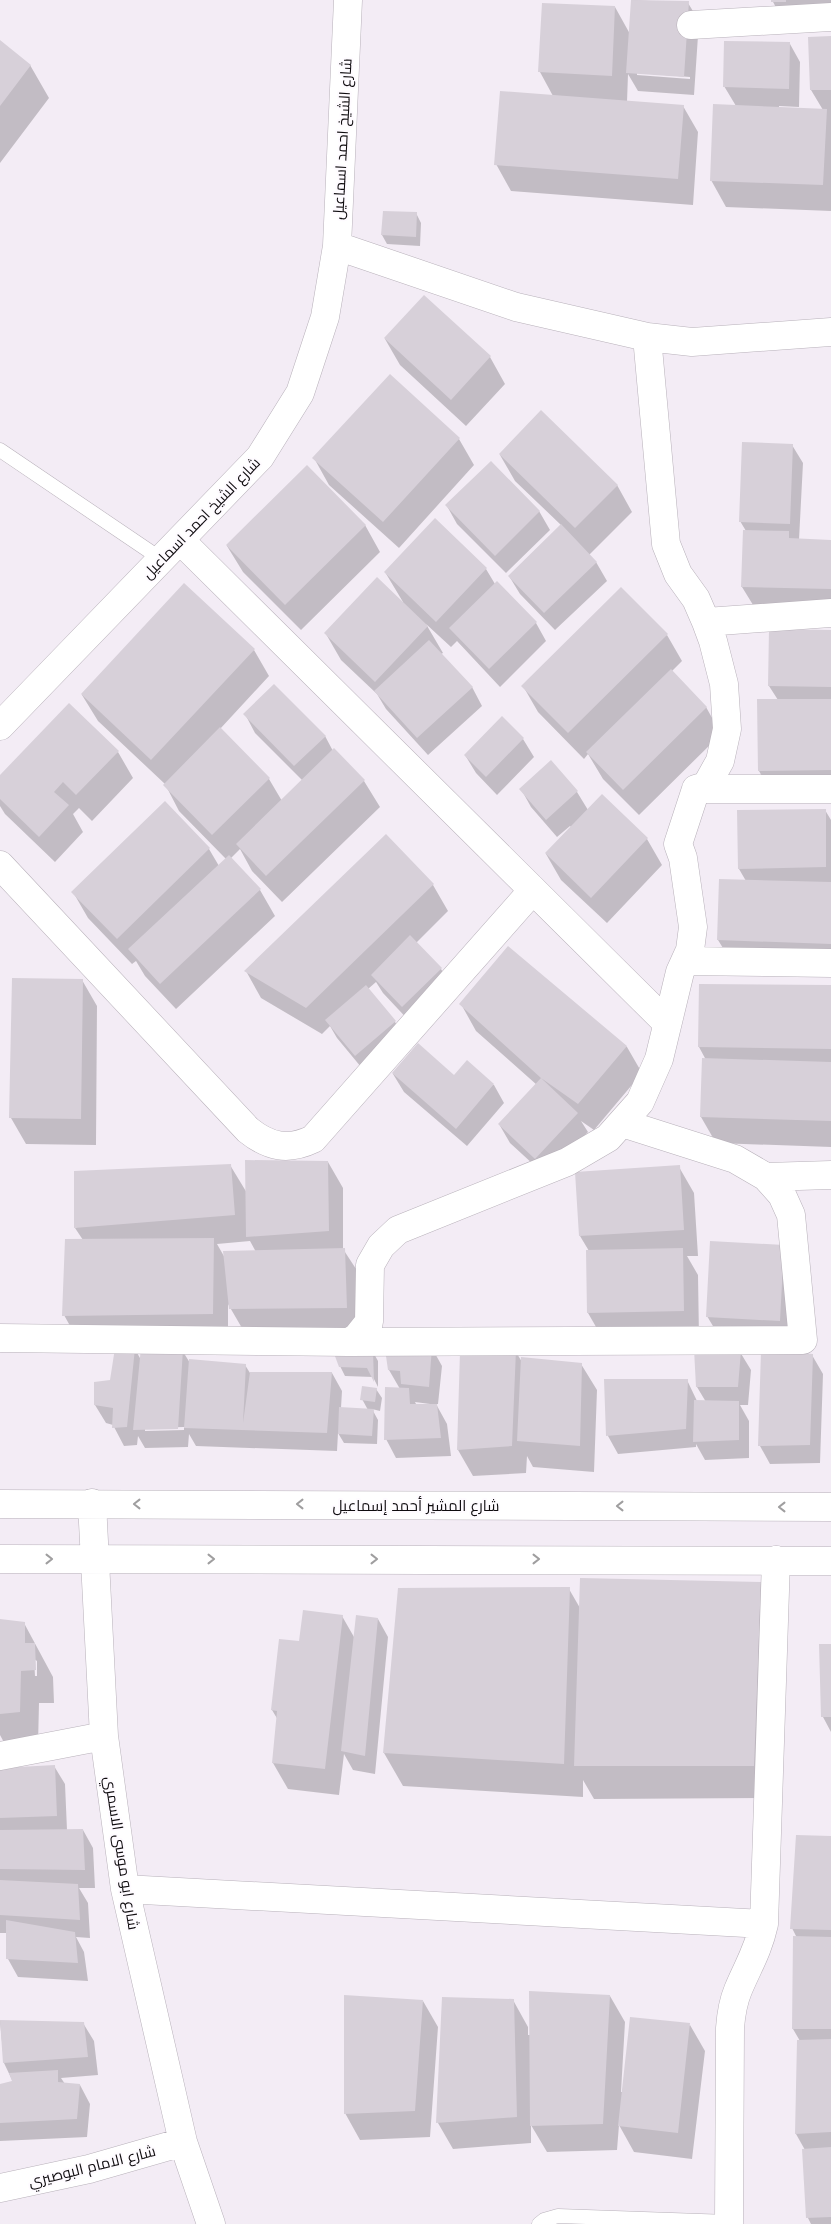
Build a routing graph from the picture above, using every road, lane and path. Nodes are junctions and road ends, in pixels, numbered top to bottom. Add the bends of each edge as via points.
1 (348, 0) edge
2 (831, 17) edge
3 (691, 25) dead end
4 (337, 246) junction
5 (831, 332) edge
6 (647, 337) junction
7 (0, 450) edge
8 (180, 540) junction
9 (161, 559) junction
10 (831, 614) edge
11 (706, 622) junction
12 (3, 720) edge
13 (696, 789) junction
14 (831, 789) edge
15 (0, 865) edge
16 (533, 890) junction
17 (685, 961) junction
18 (831, 963) edge
19 (667, 1023) junction
20 (622, 1123) junction
21 (831, 1175) edge
22 (766, 1177) junction
23 (0, 1338) edge
24 (349, 1342) junction
25 (0, 1504) edge
26 (92, 1504) junction
27 (831, 1507) edge
28 (94, 1558) junction
29 (0, 1559) edge
30 (776, 1560) junction
31 (831, 1561) edge
32 (104, 1736) junction
33 (0, 1756) edge
34 (125, 1889) junction
35 (764, 1924) junction
36 (183, 2142) junction
37 (0, 2188) edge
38 (729, 2223) edge
39 (211, 2224) edge
40 (539, 2224) edge

1 - 4 street, شارع الشيخ احمد اسماعيل
2 - 3 street
4 - 6 street via 516,307
4 - 8 street, شارع الشيخ احمد اسماعيل via 325,317 300,393 260,457
5 - 6 street via 692,342
6 - 11 street via 666,544 678,574
7 - 9 lane
8 - 9 street, شارع الشيخ احمد اسماعيل
8 - 16 street
9 - 12 street, شارع الشيخ احمد اسماعيل
10 - 11 street
11 - 13 street via 724,684 727,729 720,761 706,786
13 - 14 street
13 - 17 street via 678,844 693,927
15 - 16 street via 248,1130 272,1145 286,1147 313,1139
16 - 19 street
17 - 18 street
17 - 19 street
19 - 20 street via 659,1059 644,1094
20 - 22 street via 735,1159
20 - 24 street via 608,1138 567,1162 398,1230 381,1246 370,1265 369,1322
21 - 22 street
22 - 24 street via 782,1195 791,1216 804,1340
23 - 24 street
25 - 26 street, شارع المشير أحمد إسماعيل
27 -> 26 street, شارع المشير أحمد إسماعيل
26 - 28 street, شارع ابو موسى الاسمري
29 -> 28 street
28 -> 30 street
28 - 32 street, شارع ابو موسى الاسمري
30 - 31 street
30 - 35 street
32 - 33 street
32 - 34 street, شارع ابو موسى الاسمري
34 - 35 street
34 - 36 street, شارع ابو موسى الاسمري
35 - 38 street via 755,1956 732,2009
36 - 37 street, شارع الامام البوصيري via 90,2169
36 - 39 street, شارع ابو موسى الاسمري
38 - 40 lane via 558,2216

